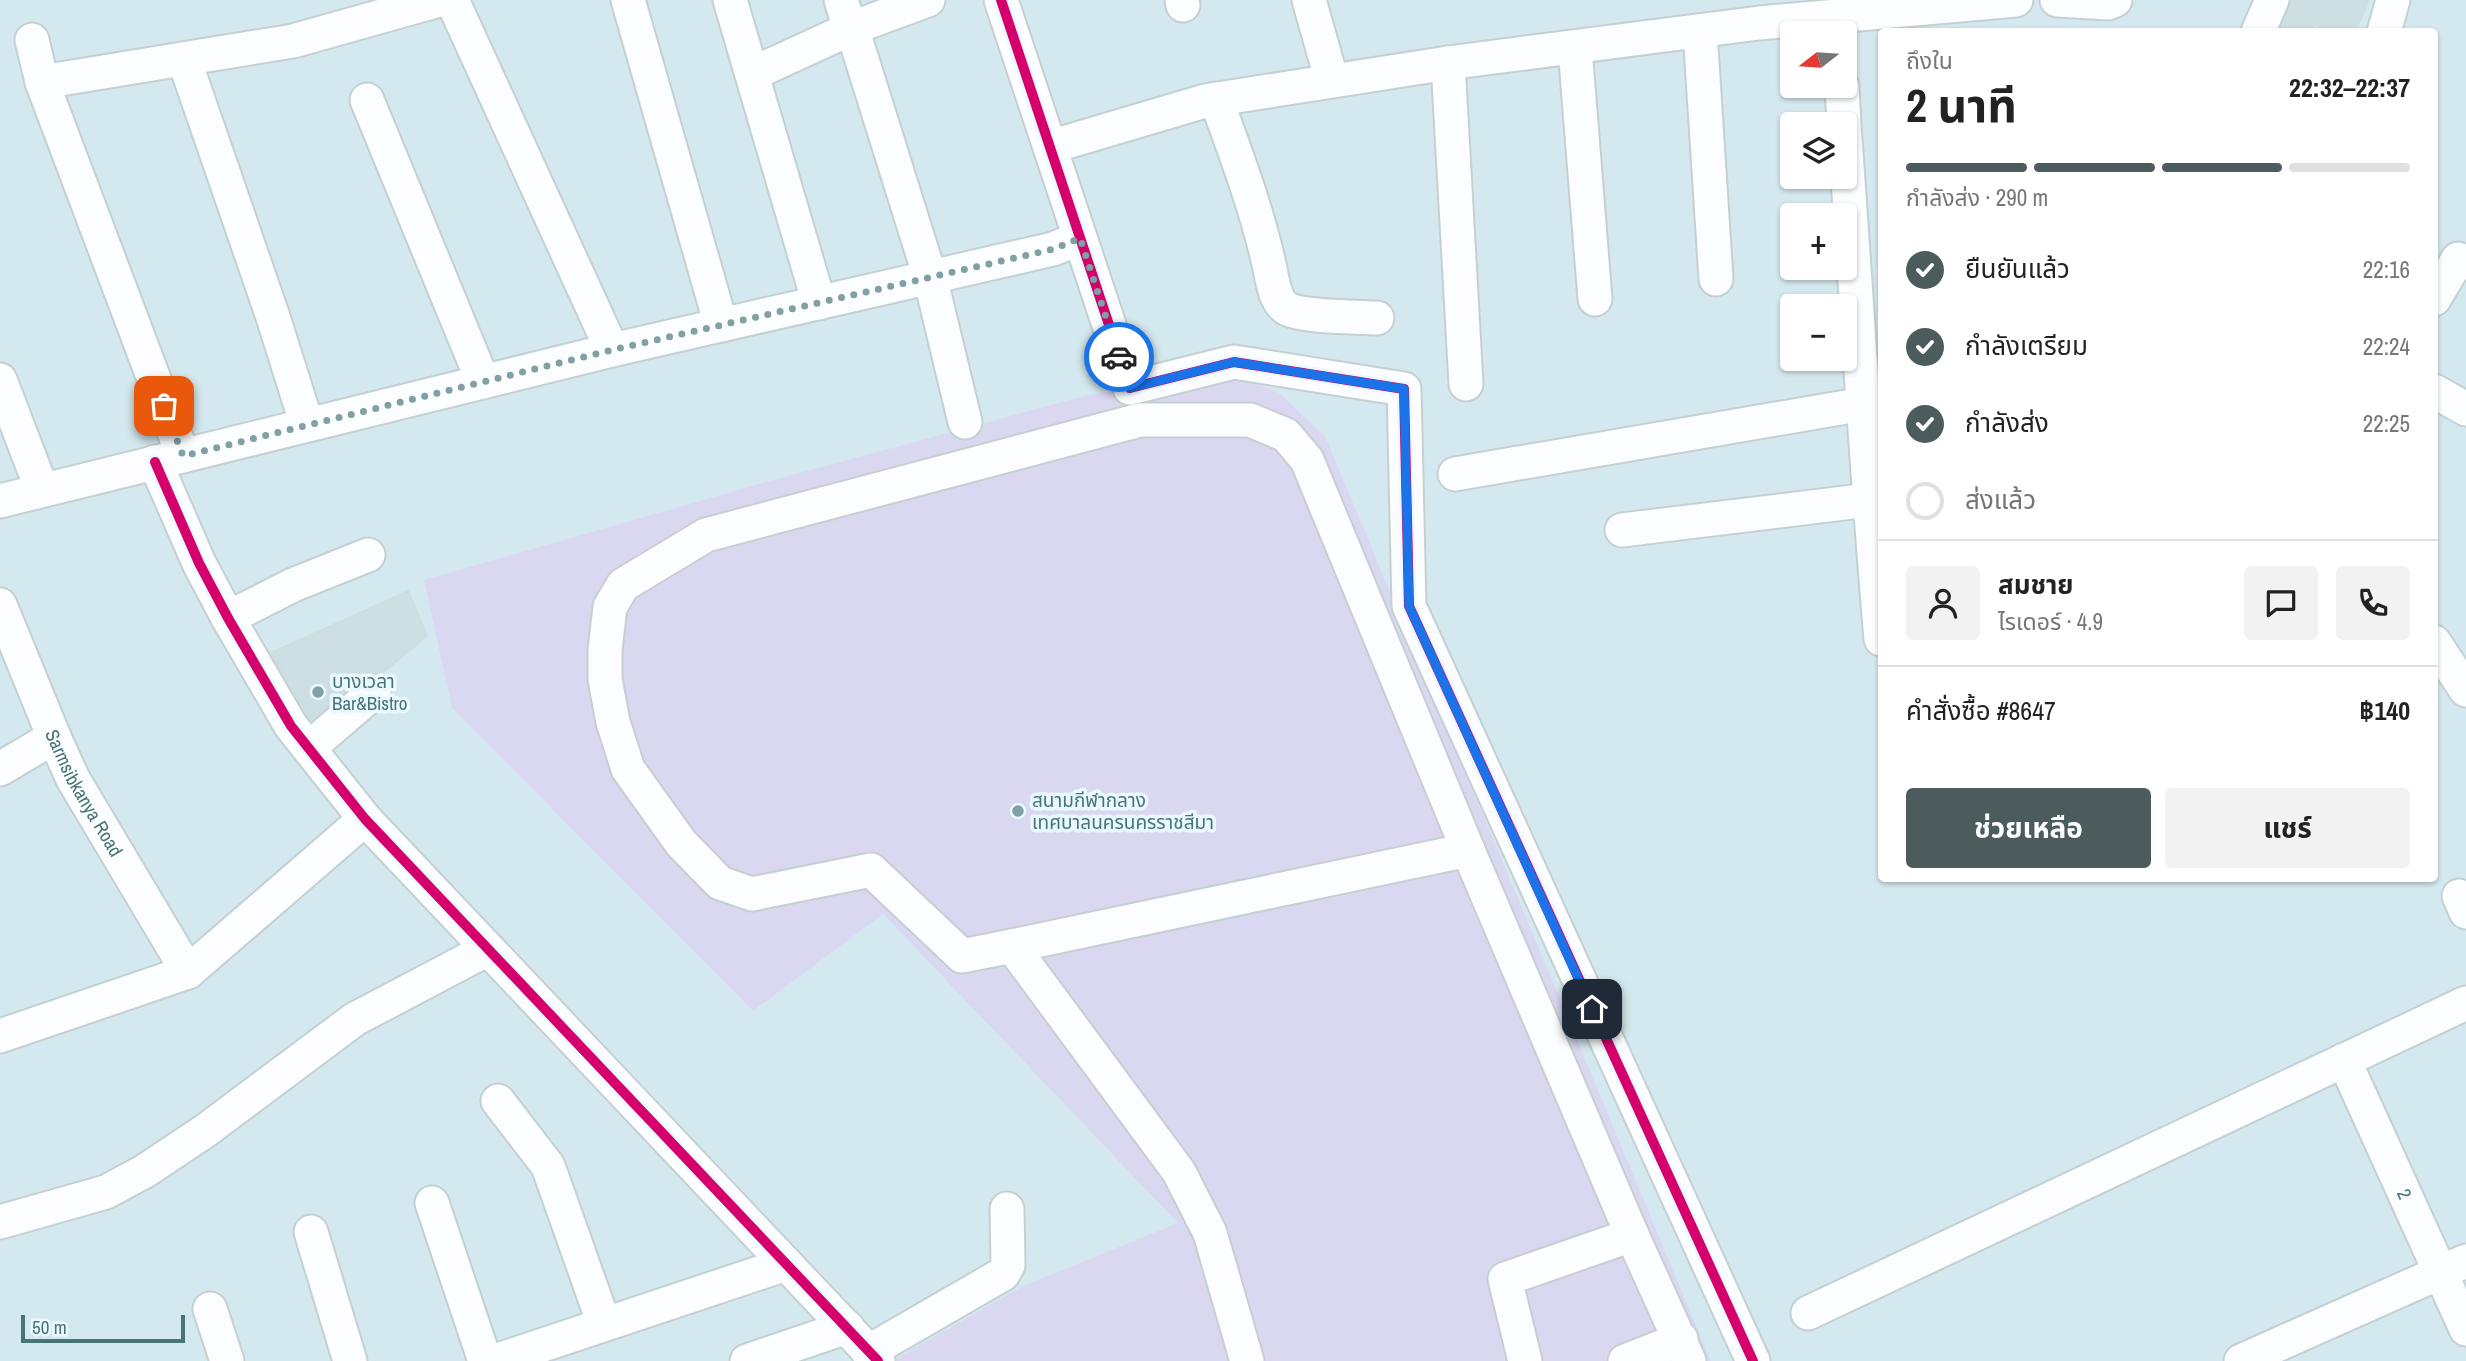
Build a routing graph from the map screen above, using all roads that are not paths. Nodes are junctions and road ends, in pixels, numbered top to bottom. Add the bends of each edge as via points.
1 (439, 0) edge
2 (452, 0) edge
3 (628, 0) edge
4 (730, 0) edge
5 (928, 0) edge
6 (1001, 0) edge
7 (1309, 0) edge
8 (2016, 0) edge
9 (2057, 0) edge
10 (2115, 0) edge
11 (2272, 0) edge
12 (2393, 0) edge
13 (1965, 18) edge
14 (848, 19) edge
15 (1857, 24) edge
16 (1780, 27) edge
17 (2260, 28) edge
18 (2385, 28) edge
19 (1700, 31) junction
20 (32, 40) dead end
21 (1575, 48) junction
22 (184, 59) junction
23 (1448, 63) junction
24 (752, 74) junction
25 (1332, 81) junction
26 (42, 82) junction
27 (1216, 99) junction
28 (368, 100) dead end
29 (1050, 147) junction
30 (1851, 189) edge
31 (1080, 238) junction
32 (2466, 263) edge
33 (930, 277) junction
34 (1716, 279) dead end
35 (2438, 292) edge
36 (1595, 299) dead end
37 (819, 303) junction
38 (1377, 318) dead end
39 (721, 325) junction
40 (612, 350) junction
41 (0, 380) edge
42 (483, 382) junction
43 (1466, 384) dead end
44 (2438, 393) edge
45 (1873, 402) edge
46 (2466, 409) edge
47 (965, 422) dead end
48 (307, 425) junction
49 (169, 459) junction
50 (1455, 474) dead end
51 (42, 490) junction
52 (1869, 500) junction
53 (0, 501) edge
54 (1622, 530) dead end
55 (368, 555) dead end
56 (1878, 604) edge
57 (0, 605) edge
58 (228, 618) junction
59 (2438, 648) edge
60 (2466, 690) edge
61 (374, 692) dead end
62 (54, 737) junction
63 (309, 748) junction
64 (0, 769) edge
65 (365, 819) junction
66 (1468, 850) junction
67 (1012, 946) junction
68 (488, 948) junction
69 (188, 972) junction
70 (2466, 1003) edge
71 (0, 1035) edge
72 (2344, 1060) junction
73 (498, 1101) dead end
74 (432, 1203) dead end
75 (1007, 1209) dead end
76 (0, 1222) edge
77 (311, 1232) dead end
78 (1632, 1235) junction
79 (786, 1264) junction
80 (2453, 1267) edge
81 (210, 1309) dead end
82 (1808, 1313) dead end
83 (604, 1324) junction
84 (847, 1327) junction
85 (2466, 1329) edge
86 (1685, 1350) edge
87 (873, 1356) edge
88 (227, 1361) edge
89 (350, 1361) edge
90 (485, 1361) edge
91 (495, 1361) edge
92 (747, 1361) edge
93 (1247, 1361) edge
94 (1525, 1361) edge
95 (1625, 1361) edge
96 (1753, 1361) edge
97 (2242, 1361) edge

1 - 22 street via 293,41
2 - 40 street
3 - 39 street
4 - 24 street
5 - 14 street
6 - 29 street
7 - 25 street
8 - 13 street
9 - 10 street
11 - 17 street
12 - 18 street
13 - 15 street
14 - 24 street
14 - 33 street
16 - 19 street
19 - 21 street
19 - 34 street
20 - 26 street
21 - 23 street
21 - 36 street
22 - 26 street
22 - 48 street
23 - 25 street
23 - 43 street
24 - 37 street
25 - 27 street
26 - 49 street
27 - 29 street
27 - 38 street via 1282,305 1288,310
28 - 42 street
29 - 31 street
30 - 45 street
31 - 33 street via 1054,249
31 - 96 street via 1130,388 1234,362 1404,389 1409,606
32 - 35 street via 2458,259
33 - 37 street
33 - 47 street
37 - 39 street
39 - 40 street
40 - 42 street
41 - 51 street
42 - 48 street
44 - 46 street
45 - 50 street
45 - 52 street
48 - 49 street
49 - 51 street
49 - 58 street via 199,563
51 - 53 street
52 - 54 street
52 - 56 street
55 - 58 street via 293,584
57 - 62 street, Sarmsibkanya Road
58 - 63 street via 291,726
59 - 60 street
61 - 63 street
62 - 64 street
62 - 69 street, Sarmsibkanya Road
63 - 65 street
65 - 68 street
65 - 69 street
66 - 67 street
66 - 67 street via 1307,460 1286,435 1250,420 1140,420 706,535 623,585 610,607 605,679 624,757 681,843 720,883 752,894 871,870 962,956
66 - 78 street
67 - 93 street via 1179,1172 1210,1233
68 - 76 street via 355,1019 145,1171 106,1192
68 - 79 street
69 - 71 street
70 - 72 street
72 - 80 street, 2
72 - 82 street
73 - 83 street via 548,1166
74 - 90 street
75 - 87 street via 1003,1274
77 - 89 street
78 - 86 street
78 - 94 street via 1505,1279
79 - 83 street
79 - 84 street
80 - 85 street, 2
80 - 97 street
81 - 88 street
83 - 91 street
84 - 87 street
84 - 92 street
86 - 95 street

